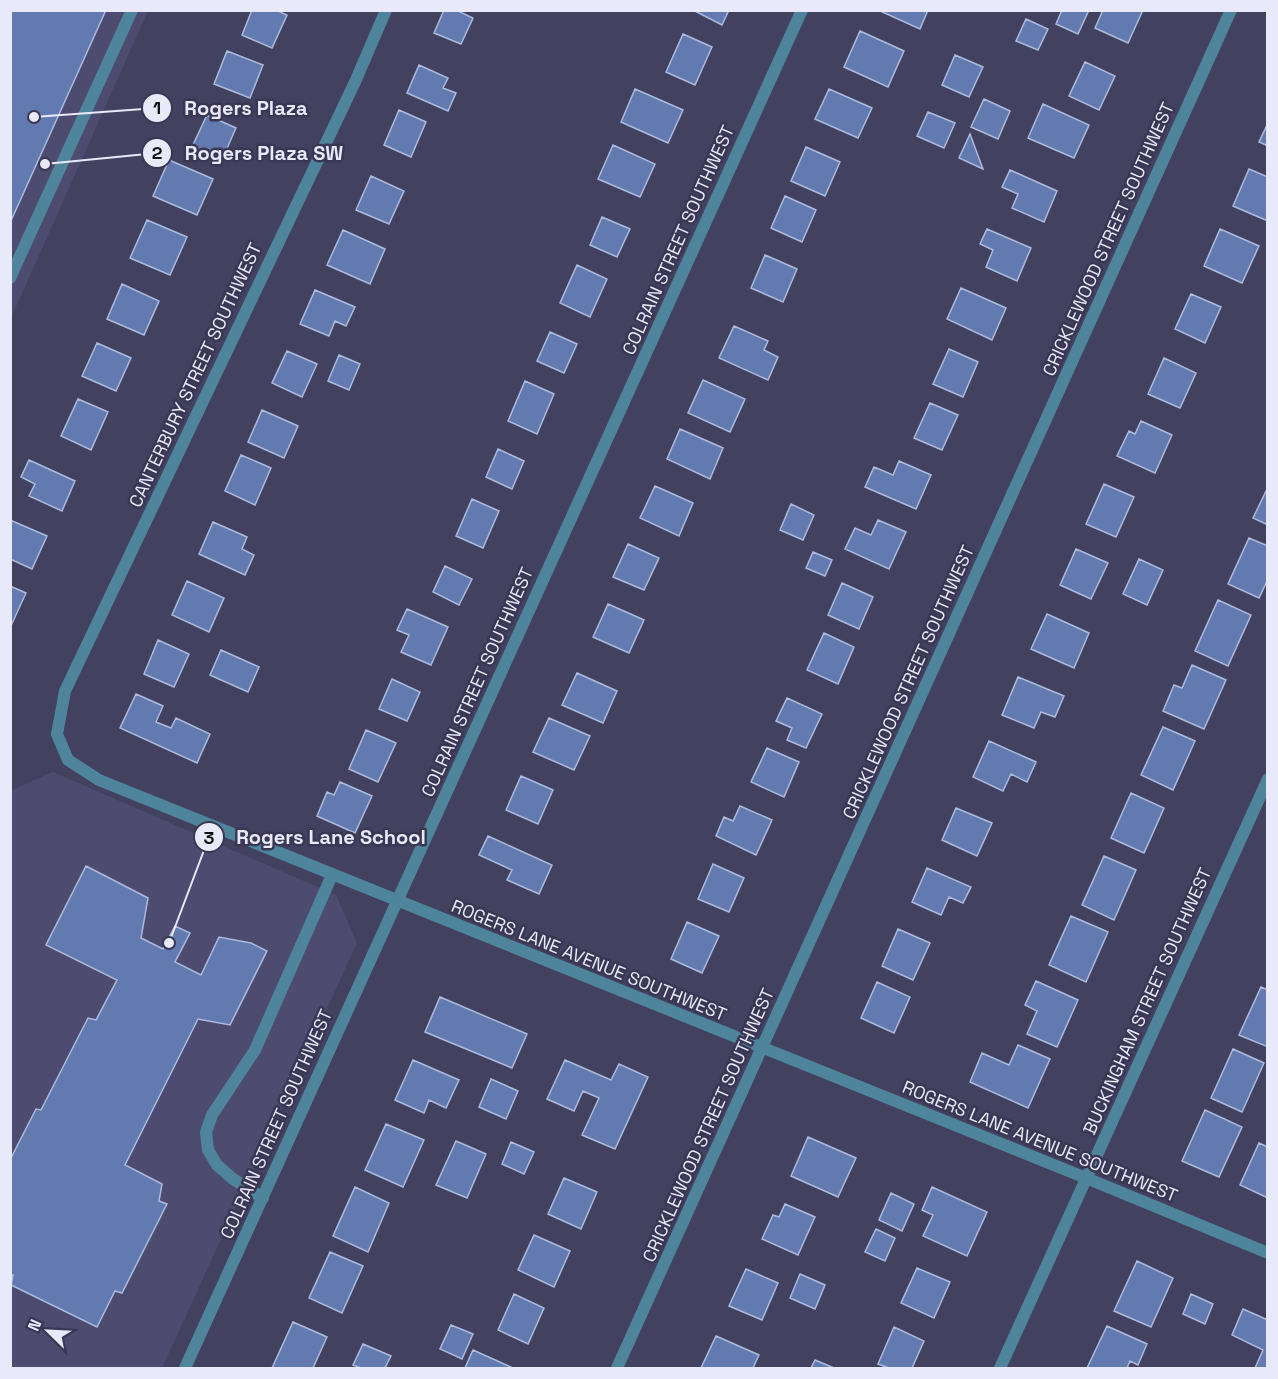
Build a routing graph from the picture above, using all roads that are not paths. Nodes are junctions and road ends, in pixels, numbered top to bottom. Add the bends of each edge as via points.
1 (132, 10) edge
2 (386, 10) edge
3 (802, 10) edge
4 (1231, 10) edge
5 (10, 278) edge
6 (68, 760) joint
7 (1268, 779) edge
8 (332, 875) junction
9 (397, 902) junction
10 (763, 1049) junction
11 (1086, 1178) junction
12 (263, 1198) junction
13 (1268, 1253) edge
14 (185, 1368) edge
15 (616, 1368) edge
16 (1000, 1368) edge

1 - 5 street
2 - 6 street, CANTERBURY STREET SOUTHWEST via 65,691 57,734
3 - 9 street, COLRAIN STREET SOUTHWEST
4 - 10 street, CRICKLEWOOD STREET SOUTHWEST
6 - 8 street, ROGERS LANE AVENUE SOUTHWEST via 99,780
7 - 11 street, BUCKINGHAM STREET SOUTHWEST
8 - 9 street, ROGERS LANE AVENUE SOUTHWEST
8 - 12 street via 255,1050 206,1132 208,1150 217,1165
9 - 10 street, ROGERS LANE AVENUE SOUTHWEST
9 - 12 street, COLRAIN STREET SOUTHWEST
10 - 11 street, ROGERS LANE AVENUE SOUTHWEST
10 - 15 street, CRICKLEWOOD STREET SOUTHWEST
11 - 13 street, ROGERS LANE AVENUE SOUTHWEST
11 - 16 street, BUCKINGHAM STREET SOUTHWEST
12 - 14 street, COLRAIN STREET SOUTHWEST

